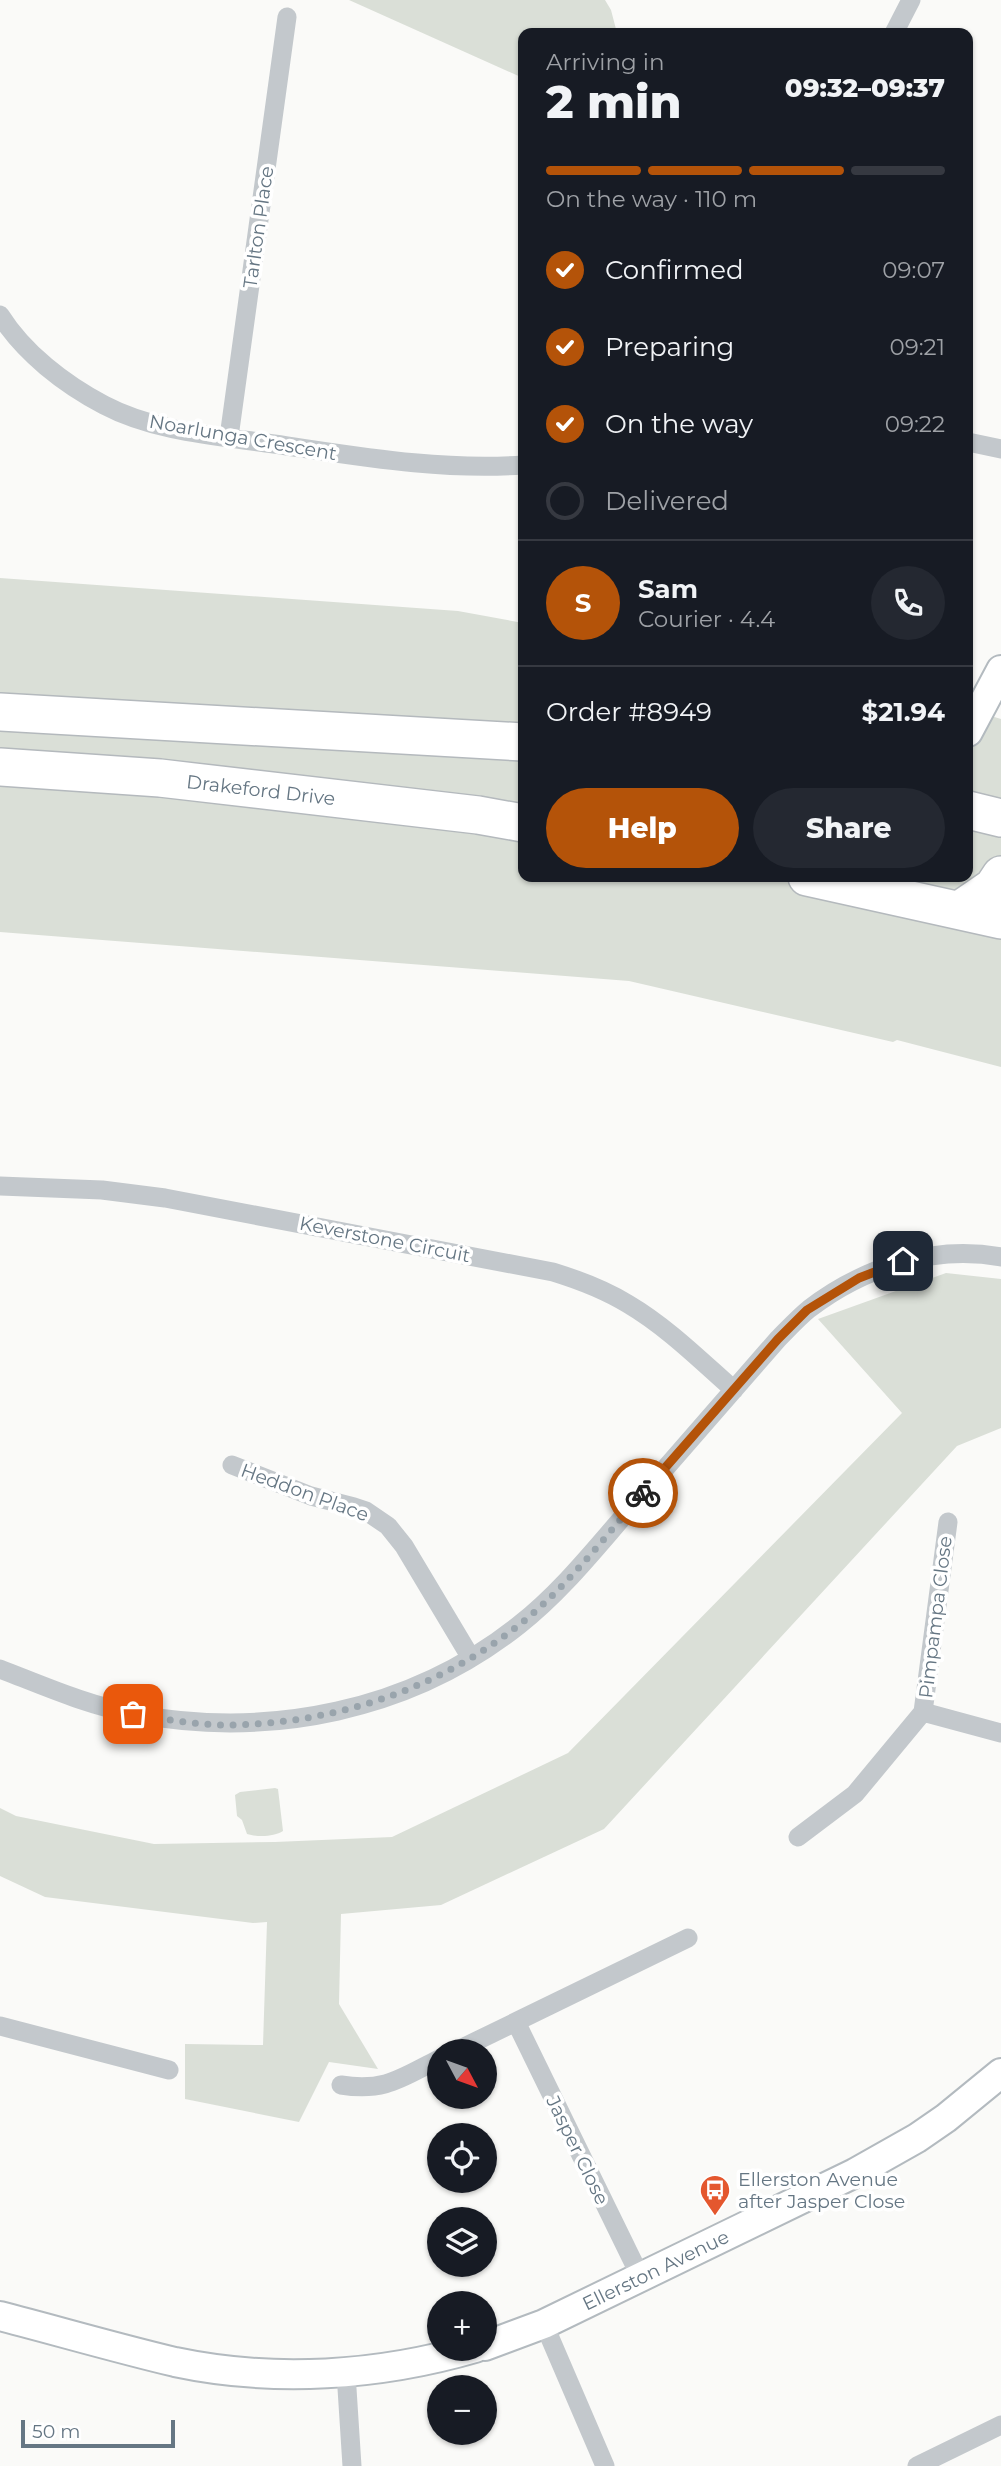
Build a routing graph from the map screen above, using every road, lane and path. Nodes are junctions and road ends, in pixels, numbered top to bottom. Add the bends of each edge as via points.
1 (911, 0) edge
2 (287, 17) dead end
3 (897, 28) edge
4 (1, 320) edge
5 (229, 437) junction
6 (973, 443) edge
7 (1001, 449) edge
8 (518, 465) edge
9 (1001, 670) edge
10 (0, 712) edge
11 (973, 723) edge
12 (518, 742) edge
13 (0, 767) edge
14 (973, 811) edge
15 (1001, 818) edge
16 (518, 822) edge
17 (1001, 875) edge
18 (831, 882) edge
19 (939, 882) edge
20 (961, 909) junction
21 (1001, 920) edge
22 (0, 1186) edge
23 (1001, 1257) edge
24 (734, 1390) junction
25 (232, 1465) dead end
26 (948, 1522) dead end
27 (471, 1658) junction
28 (0, 1670) edge
29 (923, 1712) junction
30 (1001, 1733) edge
31 (798, 1837) dead end
32 (688, 1938) dead end
33 (516, 2022) junction
34 (1, 2029) edge
35 (481, 2039) edge
36 (427, 2065) edge
37 (169, 2070) dead end
38 (1001, 2073) edge
39 (341, 2085) dead end
40 (641, 2278) junction
41 (0, 2316) edge
42 (544, 2324) junction
43 (497, 2342) edge
44 (427, 2360) edge
45 (346, 2373) junction
46 (1001, 2425) edge
47 (352, 2466) edge
48 (606, 2466) edge
49 (918, 2466) edge

1 - 3 street
2 - 5 street, Tarlton Place
4 - 5 street, Noarlunga Crescent via 67,383 105,405 145,422
5 - 8 street, Noarlunga Crescent via 411,464
6 - 7 street
9 - 11 street
10 - 12 highway
13 - 16 highway, Drakeford Drive via 160,778
14 - 15 highway
17 - 20 highway via 993,887
18 - 20 highway
19 - 20 highway
20 - 21 highway
22 - 24 street, Keverstone Circuit via 164,1198 553,1272 628,1304
23 - 24 street via 926,1257 859,1278 807,1310
24 - 27 street via 562,1586 519,1625
25 - 27 street, Heddon Place via 311,1496 366,1511 388,1526
26 - 29 street, Pimpampa Close
27 - 28 street via 415,1687 354,1708 291,1721 228,1725 133,1714
29 - 30 street, Pimpampa Close
29 - 31 street, Pimpampa Close via 855,1794
32 - 33 street
33 - 35 street
33 - 40 street, Jasper Close
34 - 37 street
36 - 39 street via 383,2086
38 - 40 street, Ellerston Avenue via 917,2138
40 - 42 street, Ellerston Avenue
41 - 45 street via 177,2362 244,2372
42 - 43 street, Ellerston Avenue
42 - 48 street
44 - 45 street
45 - 47 street
46 - 49 street

